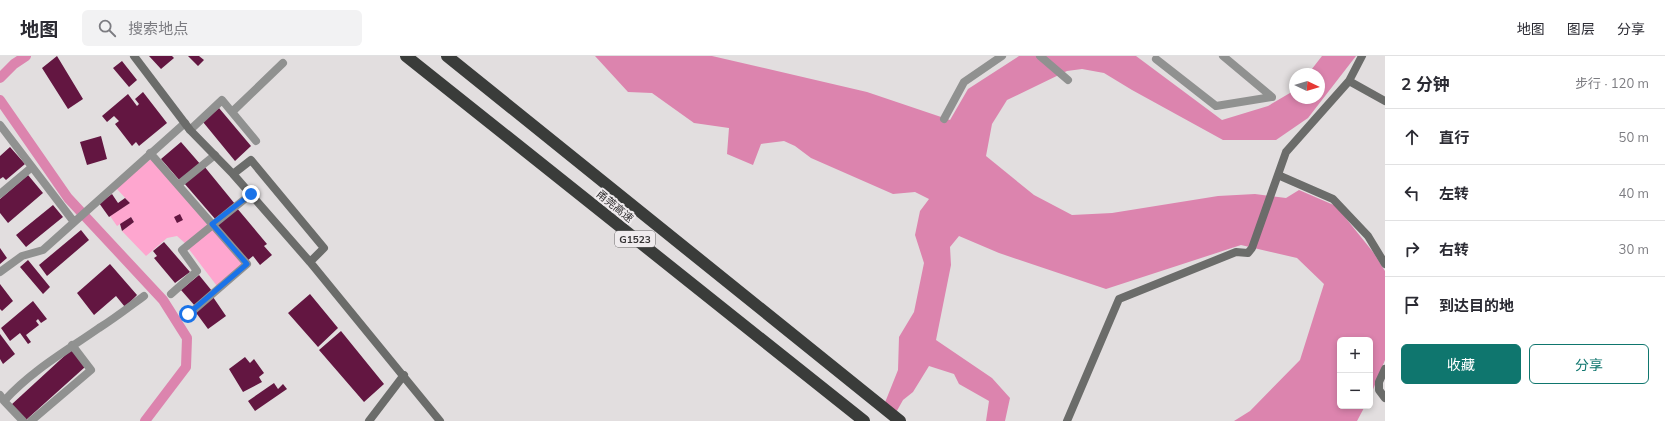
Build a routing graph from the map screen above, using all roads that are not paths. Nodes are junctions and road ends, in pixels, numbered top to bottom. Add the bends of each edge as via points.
1 (134, 56) edge
2 (406, 56) edge
3 (447, 56) edge
4 (1002, 56) edge
5 (1040, 56) edge
6 (1223, 56) edge
7 (1362, 56) edge
8 (1155, 57) edge
9 (283, 63) dead end
10 (1065, 78) dead end
11 (1349, 81) junction
12 (1385, 101) edge
13 (232, 112) junction
14 (944, 118) dead end
15 (0, 125) edge
16 (187, 126) junction
17 (256, 141) dead end
18 (150, 154) junction
19 (215, 155) junction
20 (32, 167) junction
21 (233, 174) junction
22 (1278, 175) junction
23 (178, 185) junction
24 (0, 194) edge
25 (251, 194) junction
26 (76, 221) junction
27 (212, 224) junction
28 (310, 262) junction
29 (1385, 264) edge
30 (0, 272) edge
31 (171, 294) dead end
32 (144, 296) dead end
33 (188, 314) dead end
34 (72, 345) junction
35 (1385, 369) edge
36 (404, 375) junction
37 (2, 398) edge
38 (1385, 398) edge
39 (23, 421) edge
40 (31, 421) edge
41 (369, 421) edge
42 (440, 421) edge
43 (864, 421) edge
44 (900, 421) edge
45 (1067, 421) edge

1 - 16 street
2 - 43 highway, 甬莞高速 / G1523
3 - 44 highway, 甬莞高速 / G1523
4 - 14 street via 964,82
5 - 10 street
6 - 8 street via 1272,97 1216,106
7 - 11 street
9 - 13 street
11 - 12 street
11 - 22 street via 1286,152
13 - 16 street via 222,100
13 - 17 street
15 - 20 street
16 - 18 street
16 - 19 street
18 - 23 street
18 - 26 street
19 - 21 street
19 - 23 street
20 - 24 street
20 - 26 street
21 - 25 street
21 - 28 street via 251,160 324,248
22 - 29 street via 1333,199 1368,236
22 - 45 street via 1248,253 1236,252 1119,299
23 - 27 street
25 - 27 street
25 - 28 street
26 - 30 street via 43,250 22,256
27 - 31 street via 182,250 197,271
27 - 33 street via 247,264
28 - 36 street
32 - 34 street
34 - 37 street
34 - 40 street via 91,370
35 - 38 street via 1379,382 1379,390
36 - 41 street
36 - 42 street
37 - 39 street

